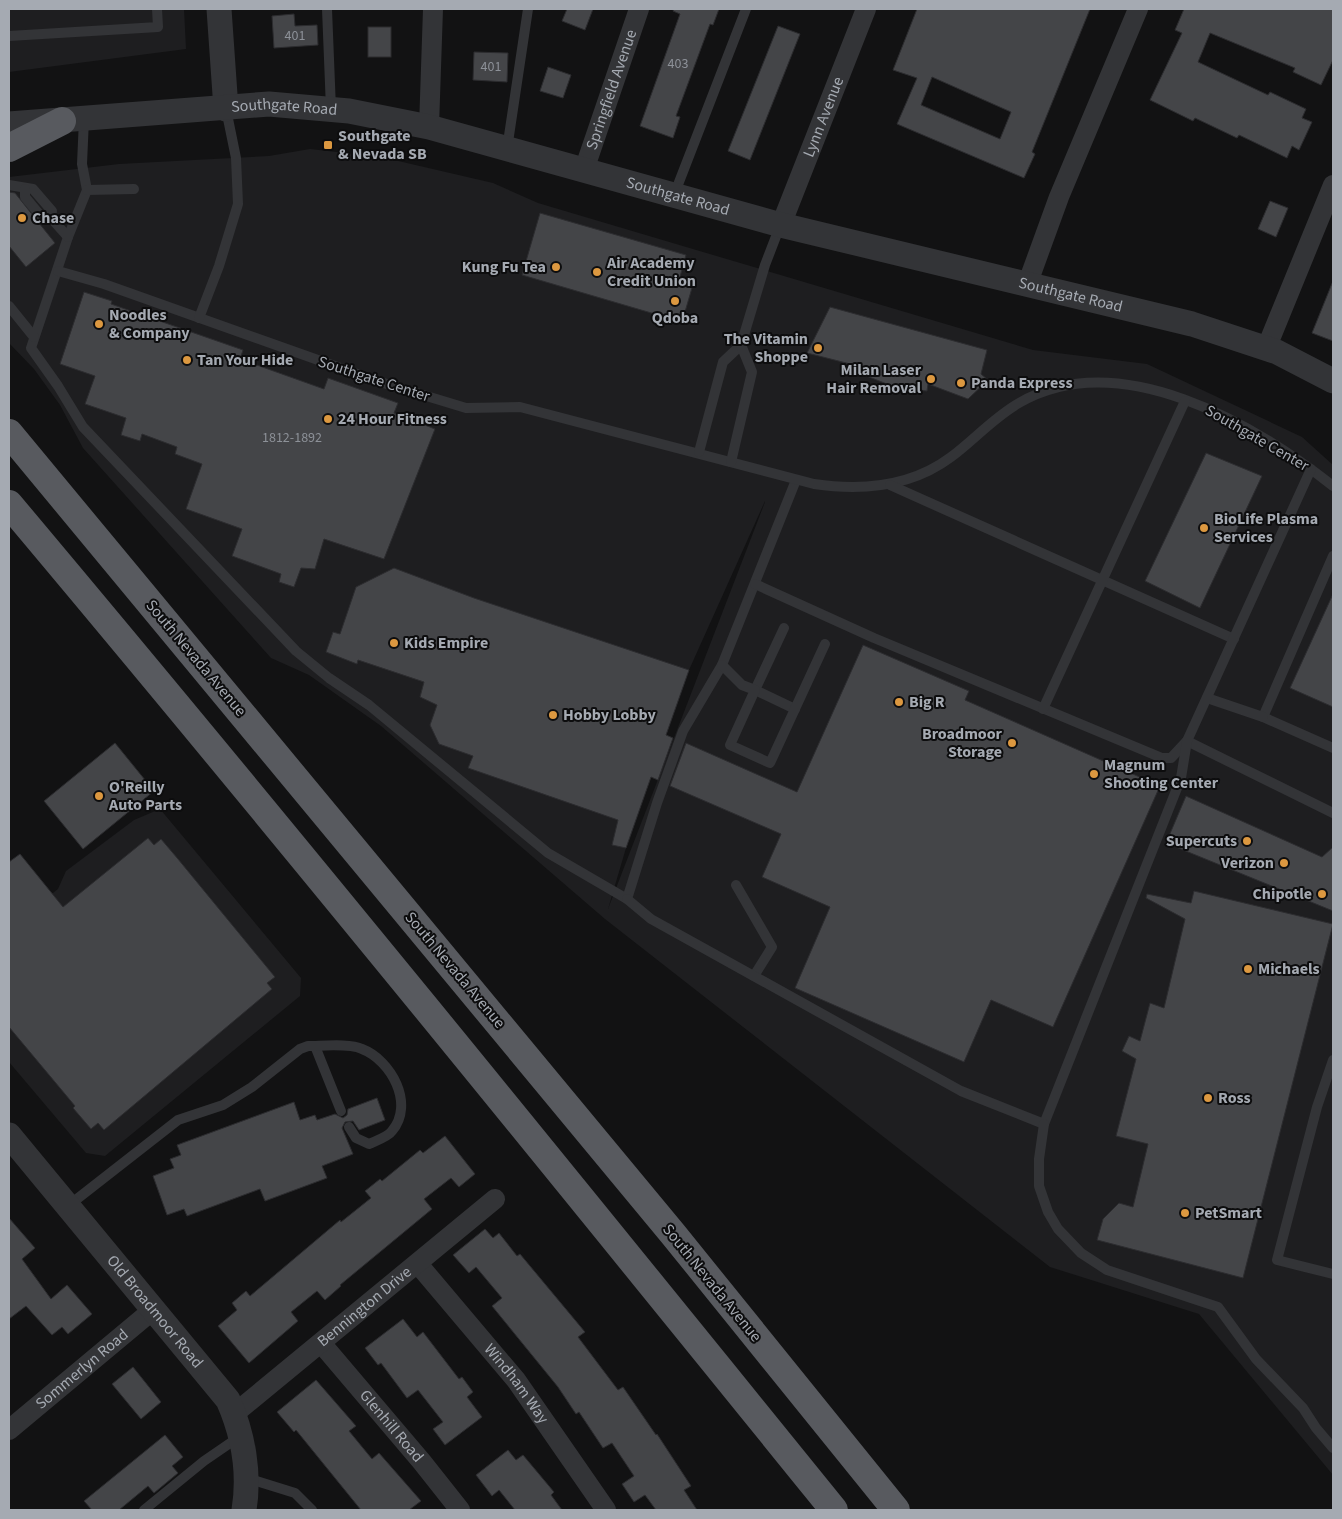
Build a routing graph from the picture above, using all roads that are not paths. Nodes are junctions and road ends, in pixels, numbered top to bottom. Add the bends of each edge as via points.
1 (157, 9) edge
2 (220, 9) edge
3 (327, 9) edge
4 (433, 9) edge
5 (528, 9) edge
6 (639, 9) edge
7 (746, 9) edge
8 (866, 9) edge
9 (1138, 9) edge
10 (9, 36) edge
11 (226, 109) junction
12 (331, 109) junction
13 (73, 120) junction
14 (9, 124) edge
15 (429, 127) junction
16 (9, 148) edge
17 (507, 148) junction
18 (584, 170) junction
19 (1333, 184) edge
20 (9, 185) edge
21 (134, 189) dead end
22 (87, 190) junction
23 (674, 195) junction
24 (781, 225) junction
25 (68, 236) junction
26 (58, 271) junction
27 (1027, 285) junction
28 (9, 306) edge
29 (199, 318) junction
30 (34, 337) junction
31 (741, 346) junction
32 (1266, 348) junction
33 (1333, 381) edge
34 (1185, 400) junction
35 (13, 447) edge
36 (699, 452) junction
37 (731, 462) junction
38 (1311, 469) junction
39 (796, 480) junction
40 (890, 485) junction
41 (1333, 486) edge
42 (9, 504) edge
43 (1333, 556) edge
44 (1330, 573) edge
45 (1102, 580) junction
46 (755, 584) junction
47 (784, 628) dead end
48 (1234, 639) junction
49 (825, 644) dead end
50 (722, 665) junction
51 (755, 690) junction
52 (1207, 698) junction
53 (795, 709) junction
54 (1043, 709) junction
55 (1263, 717) junction
56 (1187, 741) junction
57 (1333, 748) edge
58 (1333, 813) edge
59 (736, 885) dead end
60 (627, 899) junction
61 (754, 976) junction
62 (315, 1046) junction
63 (1333, 1060) edge
64 (341, 1111) dead end
65 (1044, 1124) junction
66 (349, 1127) dead end
67 (9, 1135) edge
68 (494, 1199) dead end
69 (68, 1206) junction
70 (418, 1264) junction
71 (1333, 1274) edge
72 (154, 1309) junction
73 (321, 1343) junction
74 (238, 1425) junction
75 (9, 1430) edge
76 (1333, 1448) edge
77 (245, 1478) junction
78 (144, 1510) edge
79 (244, 1510) edge
80 (312, 1510) edge
81 (460, 1510) edge
82 (606, 1510) edge
83 (834, 1510) edge
84 (897, 1510) edge

1 - 10 lane via 158,27
2 - 11 street
3 - 12 lane
4 - 15 street
5 - 17 lane
6 - 18 street, Springfield Avenue
7 - 23 lane
8 - 24 street, Lynn Avenue
9 - 27 street via 1059,197
11 - 12 street, Southgate Road via 269,104
11 - 13 street, Southgate Road
11 - 29 lane via 236,158 238,204
12 - 15 street, Southgate Road via 383,116
13 - 14 street, Southgate Road
13 - 16 highway
13 - 22 lane
15 - 17 street, Southgate Road
17 - 18 street, Southgate Road
18 - 23 street, Southgate Road
19 - 32 street
20 - 25 lane via 25,189 26,197 44,220 51,218
21 - 22 lane
22 - 25 lane
23 - 24 street, Southgate Road
24 - 27 street, Southgate Road
24 - 31 lane via 765,265
25 - 26 lane
26 - 29 lane, Southgate Center
26 - 30 lane
27 - 32 street, Southgate Road via 1192,324
28 - 30 lane
29 - 36 lane, Southgate Center via 377,381 466,408 520,407
30 - 60 lane via 31,348 82,427 296,652 369,705 548,853
31 - 36 lane via 723,362
31 - 37 lane via 752,372
32 - 33 street, Southgate Road
34 - 38 lane, Southgate Center via 1231,420
34 - 40 lane, Southgate Center via 1112,383 1059,386 1017,404 950,458
34 - 45 lane
35 - 84 highway, South Nevada Avenue via 673,1234
36 - 37 lane, Southgate Center
37 - 39 lane, Southgate Center
38 - 41 lane, Southgate Center
38 - 48 lane
39 - 40 lane, Southgate Center via 844,488
39 - 46 lane
40 - 45 lane
42 - 83 highway via 189,719
43 - 44 lane
44 - 55 lane
45 - 48 lane
45 - 54 lane
46 - 50 lane
46 - 54 lane
47 - 51 lane
48 - 52 lane
49 - 53 lane
50 - 51 lane via 742,685
50 - 60 lane via 684,732 657,803
51 - 53 lane
51 - 53 lane via 730,745 770,763
52 - 55 lane
52 - 56 lane
54 - 56 lane via 1162,758 1171,758
55 - 57 lane
56 - 58 lane
56 - 65 lane via 1181,778
59 - 61 lane via 772,947
60 - 61 lane via 651,919
61 - 65 lane via 961,1091
62 - 64 lane
62 - 66 lane via 362,1048 387,1065 400,1093 401,1114 392,1132 369,1144 356,1138
62 - 69 lane via 300,1048 252,1087 223,1105 178,1120
63 - 71 lane via 1317,1107 1277,1260
65 - 76 lane via 1039,1186 1058,1229 1080,1253 1107,1270 1218,1307 1256,1359 1304,1408
67 - 69 street, Old Broadmoor Road
68 - 70 street, Bennington Drive
69 - 72 street, Old Broadmoor Road
70 - 73 street, Bennington Drive
70 - 82 street, Windham Way via 516,1380
72 - 74 street, Old Broadmoor Road via 218,1386
72 - 75 street, Sommerlyn Road via 29,1410
73 - 74 street, Bennington Drive
73 - 81 street, Glenhill Road
74 - 77 street, Old Broadmoor Road
74 - 78 lane via 204,1461
77 - 79 street, Old Broadmoor Road
77 - 80 lane via 295,1493

